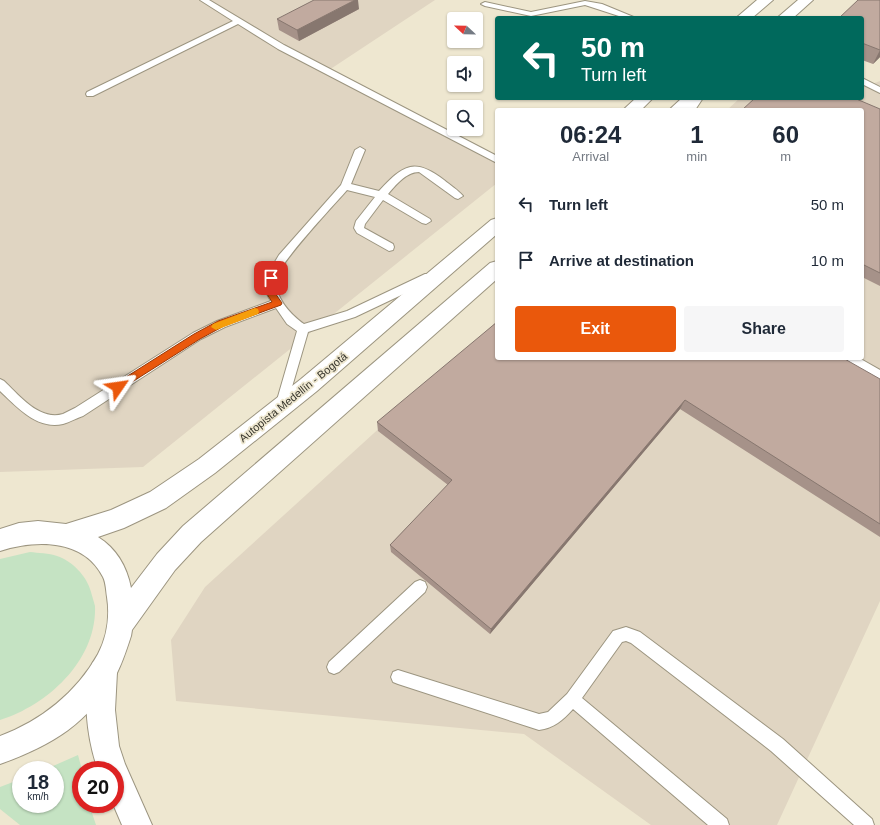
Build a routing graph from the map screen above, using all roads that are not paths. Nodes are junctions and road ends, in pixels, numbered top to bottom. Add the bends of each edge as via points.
1 (204, 0) edge
2 (766, 0) edge
3 (806, 0) edge
4 (485, 4) dead end
5 (626, 16) edge
6 (746, 16) edge
7 (786, 16) edge
8 (238, 21) junction
9 (864, 82) edge
10 (880, 90) edge
11 (90, 94) dead end
12 (643, 100) edge
13 (689, 100) edge
14 (633, 108) edge
15 (680, 108) edge
16 (360, 150) dead end
17 (495, 159) edge
18 (345, 186) junction
19 (382, 195) junction
20 (458, 196) dead end
21 (426, 221) dead end
22 (495, 226) edge
23 (389, 247) dead end
24 (447, 269) junction
25 (495, 270) edge
26 (278, 303) junction
27 (303, 329) junction
28 (852, 360) edge
29 (880, 376) edge
30 (0, 384) edge
31 (280, 410) junction
32 (67, 535) junction
33 (0, 540) edge
34 (420, 587) edge
35 (121, 623) junction
36 (334, 667) dead end
37 (103, 672) junction
38 (398, 677) dead end
39 (572, 699) junction
40 (0, 750) edge
41 (109, 761) edge
42 (124, 795) edge
43 (137, 825) edge
44 (721, 825) edge
45 (866, 825) edge

1 - 8 lane
2 - 6 main road
3 - 7 main road
4 - 5 lane via 531,14 585,3
8 - 11 lane
8 - 17 lane via 281,47
9 - 10 lane
12 - 14 main road
13 - 15 main road
16 - 18 lane
18 - 19 lane
18 - 26 lane via 283,258 271,278 271,294
19 - 20 lane via 413,168 419,169
19 - 21 lane
19 - 23 lane via 358,228
22 - 24 main road, Autopista Medellín - Bogotá
24 - 27 lane via 351,314
24 - 31 main road, Autopista Medellín - Bogotá
25 - 35 main road, Autopista Medellín - Bogotá via 192,534 166,562
26 - 27 lane via 291,321
26 - 30 lane via 221,324 197,336 79,412 63,419 48,420 34,414
27 - 31 lane
28 - 29 lane
31 - 32 main road, Autopista Medellín - Bogotá via 158,500 115,520
32 - 33 main road, Autopista Medellín - Bogotá via 36,532
32 - 35 main road, Autopista Medellín - Bogotá via 96,549 107,560 120,589
34 - 36 lane
35 - 37 main road, Autopista Medellín - Bogotá
37 - 40 main road, Autopista Medellín - Bogotá via 72,710 52,726 31,739
37 - 41 main road via 100,703 102,730
38 - 39 lane via 539,722 546,722 554,717
39 - 44 lane
39 - 45 lane via 618,636 626,634 635,637 777,745
42 - 43 main road

